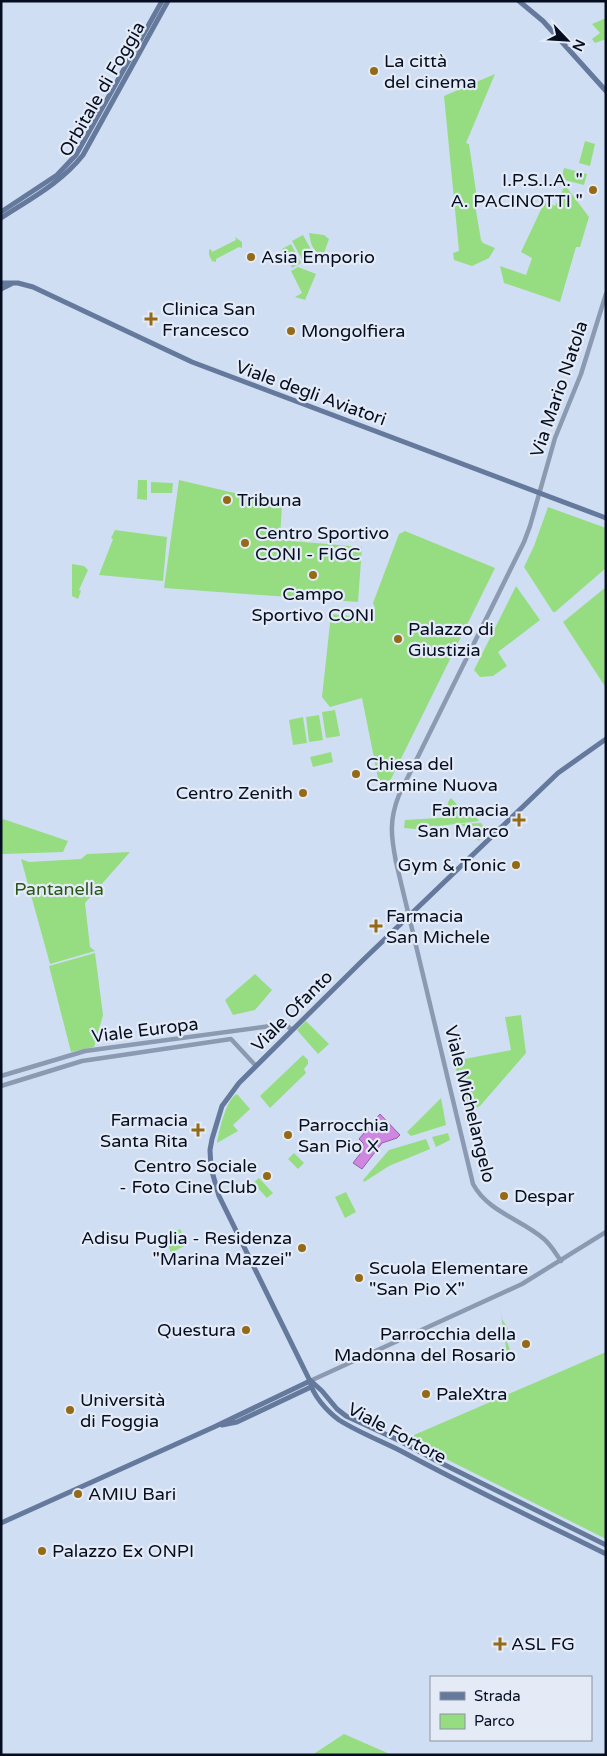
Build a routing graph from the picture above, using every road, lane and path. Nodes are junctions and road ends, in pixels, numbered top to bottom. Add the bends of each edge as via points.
1 (162, 1) edge
2 (168, 1) edge
3 (519, 1) edge
4 (606, 92) edge
5 (1, 212) edge
6 (1, 218) edge
7 (1, 283) edge
8 (12, 283) junction
9 (1, 289) edge
10 (606, 294) edge
11 (539, 493) junction
12 (606, 518) edge
13 (606, 740) edge
14 (409, 917) junction
15 (292, 1030) junction
16 (256, 1066) junction
17 (1, 1076) edge
18 (1, 1086) edge
19 (606, 1232) edge
20 (560, 1261) junction
21 (311, 1384) junction
22 (214, 1427) junction
23 (469, 1477) junction
24 (465, 1485) junction
25 (1, 1523) edge
26 (606, 1545) edge
27 (606, 1554) edge

1 - 5 main road, Orbitale di Foggia via 76,155 57,175
2 - 6 main road, Orbitale di Foggia via 79,160 57,182
3 - 4 main road via 542,21
7 - 8 main road, Viale degli Aviatori
8 - 9 main road
8 - 11 main road, Viale degli Aviatori via 33,287 221,374
10 - 11 street, Via Mario Natola
11 - 12 main road, Viale degli Aviatori
11 - 14 street, Via Mario Natola via 524,542 395,805 391,836
13 - 14 main road, Viale Ofanto via 558,773
14 - 15 main road, Viale Ofanto
14 - 20 street, Viale Michelangelo via 473,1184 490,1204 544,1239
15 - 16 main road, Viale Ofanto
15 - 17 street, Viale Europa via 285,1024 87,1051
16 - 18 street, Viale Europa via 231,1039 82,1061
16 - 21 main road, Viale Ofanto via 222,1106 210,1150 211,1168 219,1196
19 - 20 street
20 - 21 street via 522,1284
21 - 22 main road
21 - 22 main road via 237,1422
21 - 23 main road, Viale Fortore via 322,1390 337,1410 346,1416
21 - 24 main road, Viale Fortore via 324,1406 338,1419
22 - 25 main road
23 - 24 main road
23 - 26 main road, Viale Fortore
24 - 27 main road, Viale Fortore

